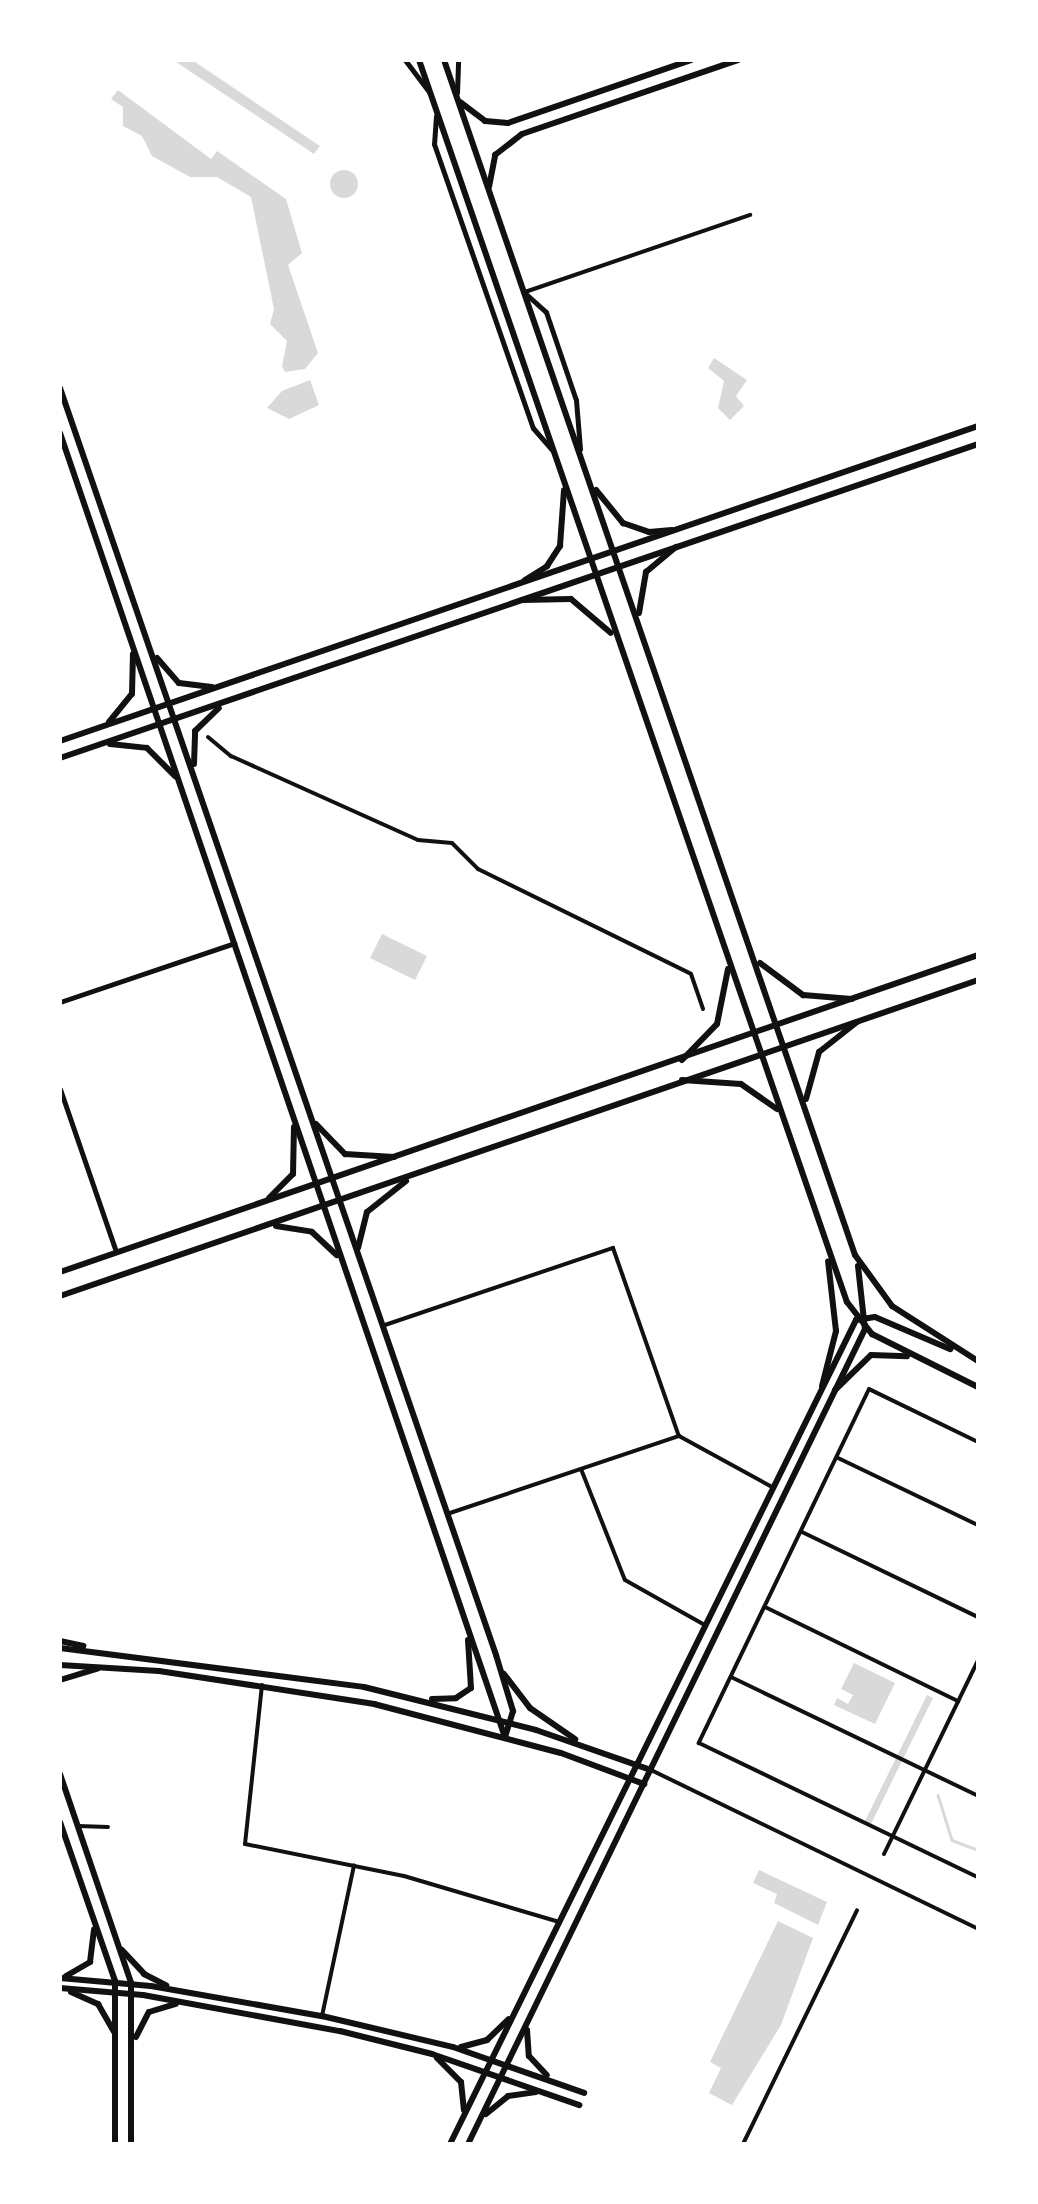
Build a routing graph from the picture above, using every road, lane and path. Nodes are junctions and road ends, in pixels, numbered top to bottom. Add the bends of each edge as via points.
1 (405, 60) edge
2 (419, 60) edge
3 (444, 60) edge
4 (458, 60) edge
5 (690, 60) edge
6 (738, 60) edge
7 (696, 75) junction
8 (430, 93) junction
9 (457, 97) junction
10 (437, 113) junction
11 (524, 118) junction
12 (528, 132) junction
13 (490, 193) junction
14 (750, 215) dead end
15 (525, 292) junction
16 (60, 388) edge
17 (978, 426) edge
18 (60, 433) edge
19 (978, 444) edge
20 (580, 452) junction
21 (555, 453) junction
22 (563, 478) junction
23 (590, 481) junction
24 (672, 530) junction
25 (676, 547) junction
26 (614, 549) junction
27 (589, 558) junction
28 (619, 566) junction
29 (594, 574) junction
30 (524, 580) junction
31 (522, 600) junction
32 (640, 624) junction
33 (148, 640) junction
34 (132, 642) junction
35 (617, 644) junction
36 (228, 684) junction
37 (233, 699) junction
38 (170, 704) junction
39 (154, 709) junction
40 (175, 719) junction
41 (160, 724) junction
42 (94, 730) junction
43 (208, 737) dead end
44 (60, 742) edge
45 (99, 744) junction
46 (60, 758) edge
47 (196, 780) junction
48 (182, 786) junction
49 (234, 943) junction
50 (752, 949) junction
51 (978, 955) edge
52 (727, 958) junction
53 (978, 980) edge
54 (852, 999) junction
55 (60, 1002) edge
56 (703, 1009) dead end
57 (856, 1022) junction
58 (778, 1025) junction
59 (755, 1034) junction
60 (786, 1045) junction
61 (761, 1053) junction
62 (682, 1060) junction
63 (682, 1080) junction
64 (60, 1090) edge
65 (304, 1100) junction
66 (806, 1105) junction
67 (290, 1106) junction
68 (782, 1116) junction
69 (410, 1155) junction
70 (414, 1175) junction
71 (332, 1181) junction
72 (316, 1186) junction
73 (339, 1200) junction
74 (323, 1205) junction
75 (248, 1209) junction
76 (256, 1232) junction
77 (826, 1250) junction
78 (117, 1253) junction
79 (856, 1256) junction
80 (359, 1259) junction
81 (344, 1266) junction
82 (60, 1272) edge
83 (60, 1296) edge
84 (868, 1315) junction
85 (856, 1320) junction
86 (382, 1326) junction
87 (864, 1329) junction
88 (974, 1359) edge
89 (921, 1360) junction
90 (822, 1386) junction
91 (978, 1387) edge
92 (835, 1390) junction
93 (678, 1436) junction
94 (978, 1442) edge
95 (836, 1457) junction
96 (582, 1468) junction
97 (772, 1487) junction
98 (447, 1514) junction
99 (978, 1525) edge
100 (800, 1531) junction
101 (764, 1607) junction
102 (978, 1617) edge
103 (704, 1624) junction
104 (467, 1628) junction
105 (60, 1644) edge
106 (978, 1660) edge
107 (60, 1665) edge
108 (499, 1666) junction
109 (114, 1667) junction
110 (731, 1676) junction
111 (60, 1680) edge
112 (262, 1685) junction
113 (416, 1699) junction
114 (958, 1701) junction
115 (499, 1720) junction
116 (513, 1724) junction
117 (505, 1737) junction
118 (589, 1747) junction
119 (636, 1764) junction
120 (651, 1770) junction
121 (924, 1770) junction
122 (60, 1774) edge
123 (629, 1778) junction
124 (644, 1784) junction
125 (978, 1796) edge
126 (60, 1822) edge
127 (78, 1826) junction
128 (108, 1826) dead end
129 (892, 1836) junction
130 (884, 1854) dead end
131 (354, 1864) junction
132 (978, 1877) edge
133 (856, 1910) dead end
134 (94, 1922) junction
135 (558, 1922) junction
136 (978, 1929) edge
137 (119, 1946) junction
138 (60, 1978) edge
139 (114, 1981) junction
140 (132, 1983) junction
141 (60, 1988) edge
142 (187, 1991) junction
143 (116, 1992) junction
144 (133, 1994) junction
145 (194, 2004) junction
146 (513, 2015) junction
147 (322, 2016) junction
148 (529, 2020) junction
149 (116, 2036) junction
150 (452, 2047) junction
151 (133, 2048) junction
152 (432, 2054) junction
153 (492, 2059) junction
154 (507, 2064) junction
155 (485, 2071) junction
156 (502, 2076) junction
157 (556, 2081) junction
158 (584, 2092) dead end
159 (551, 2094) junction
160 (578, 2105) dead end
161 (463, 2116) junction
162 (478, 2123) junction
163 (115, 2144) edge
164 (131, 2144) edge
165 (450, 2144) edge
166 (468, 2144) edge
167 (743, 2144) edge

1 - 8 street
2 - 8 main road
3 - 9 main road
4 - 9 street
5 - 7 street
5 - 11 main road
6 - 7 main road
7 - 12 main road
8 - 10 main road
9 - 11 main road via 492,123
9 - 13 main road
10 - 21 main road
10 - 21 street via 434,144 533,428
11 - 12 main road via 520,126
12 - 13 main road via 495,155
13 - 15 main road
14 - 15 street
15 - 20 main road
15 - 20 street via 545,309 576,400
16 - 33 main road
17 - 24 main road
18 - 34 main road
19 - 25 main road
20 - 23 main road
21 - 22 main road
22 - 27 main road
22 - 30 main road via 560,546 547,566
23 - 24 main road via 623,522
23 - 26 main road
24 - 26 main road
25 - 28 main road
25 - 32 main road via 646,572
26 - 27 main road
26 - 28 main road
27 - 29 main road
27 - 30 main road
28 - 29 main road
28 - 32 main road
29 - 31 main road
29 - 35 main road
30 - 36 main road
31 - 35 main road via 559,597 584,604
31 - 37 main road
32 - 50 main road
33 - 36 main road via 179,683
33 - 38 main road
34 - 39 main road
34 - 42 main road via 130,699
35 - 52 main road
36 - 38 main road
37 - 40 main road
37 - 47 main road via 195,731
38 - 39 main road
38 - 40 main road
39 - 41 main road
39 - 42 main road
40 - 41 main road
40 - 47 main road
41 - 45 main road
41 - 48 main road
42 - 44 main road
43 - 56 street via 242,761 418,840 452,843 478,869 691,974
45 - 46 main road
45 - 48 main road via 146,748
47 - 65 main road
48 - 49 main road
49 - 55 street
49 - 67 main road
50 - 54 main road via 791,990
50 - 58 main road
51 - 54 main road
52 - 59 main road
52 - 62 main road via 722,1012 710,1036
53 - 57 main road
54 - 58 main road
57 - 60 main road
57 - 66 main road via 819,1052
58 - 59 main road
58 - 60 main road
59 - 61 main road
59 - 62 main road
60 - 61 main road
60 - 66 main road
61 - 63 main road
61 - 68 main road
62 - 69 main road
63 - 68 main road via 741,1084
63 - 70 main road
64 - 78 street
65 - 69 main road via 338,1150 366,1158
65 - 71 main road
66 - 79 main road
67 - 72 main road
67 - 75 main road via 293,1174 282,1189
68 - 77 main road
69 - 71 main road
70 - 73 main road
70 - 80 main road via 364,1218
71 - 72 main road
71 - 73 main road
72 - 74 main road
72 - 75 main road
73 - 74 main road
73 - 80 main road
74 - 76 main road
74 - 81 main road
75 - 78 main road
76 - 81 main road via 278,1225 304,1228 327,1242
76 - 83 main road
77 - 85 main road
77 - 90 main road via 836,1331
78 - 82 main road
79 - 84 main road
79 - 88 main road via 892,1306
80 - 86 main road
81 - 104 main road
84 - 85 main road
84 - 87 main road
84 - 88 main road
85 - 87 main road
85 - 90 main road
86 - 93 street via 612,1248
86 - 98 main road
87 - 89 main road
87 - 92 main road
89 - 91 main road
89 - 92 main road via 872,1354
90 - 97 main road
92 - 120 main road
93 - 96 street
93 - 97 street
94 - 95 street via 869,1389
95 - 99 street
95 - 100 street
96 - 98 street
96 - 103 street via 624,1580
97 - 103 main road
98 - 108 main road
100 - 101 street
100 - 102 street
101 - 110 street
101 - 114 street
103 - 119 main road
104 - 113 main road via 470,1688 456,1698
104 - 115 main road
105 - 113 main road
106 - 114 street
107 - 109 main road
108 - 116 main road
108 - 118 main road via 535,1714
109 - 111 main road
109 - 112 main road
110 - 121 street
110 - 129 street via 699,1743
112 - 117 main road
112 - 131 street via 244,1842
113 - 115 main road
114 - 121 street
115 - 116 main road
115 - 117 main road
116 - 117 main road
116 - 118 main road
117 - 123 main road
118 - 119 main road
119 - 120 main road
119 - 123 main road
120 - 124 main road
120 - 136 street
121 - 125 street
121 - 129 street
122 - 127 main road
123 - 124 main road
123 - 135 main road
124 - 148 main road
126 - 134 main road
127 - 128 street
127 - 137 main road
129 - 130 street
129 - 132 street
131 - 135 street
131 - 147 street
133 - 167 street
134 - 138 main road via 90,1962
134 - 139 main road
135 - 146 main road
137 - 140 main road
137 - 142 main road via 144,1974
138 - 139 main road
139 - 140 main road
139 - 143 main road
140 - 142 main road
140 - 144 main road
141 - 143 main road
141 - 149 main road via 98,2004
142 - 147 main road
143 - 144 main road
143 - 149 main road
144 - 145 main road
144 - 151 main road
145 - 151 main road via 148,2012
145 - 152 main road
146 - 150 main road via 487,2040
146 - 153 main road
147 - 150 main road
148 - 154 main road
148 - 157 main road via 528,2056
149 - 163 main road
150 - 153 main road
151 - 164 main road
152 - 155 main road
152 - 161 main road via 460,2082
153 - 154 main road
153 - 155 main road
154 - 156 main road
154 - 157 main road
155 - 156 main road
155 - 161 main road
156 - 159 main road
156 - 162 main road
157 - 158 main road
159 - 160 main road
159 - 162 main road via 508,2096
161 - 165 main road
162 - 166 main road

